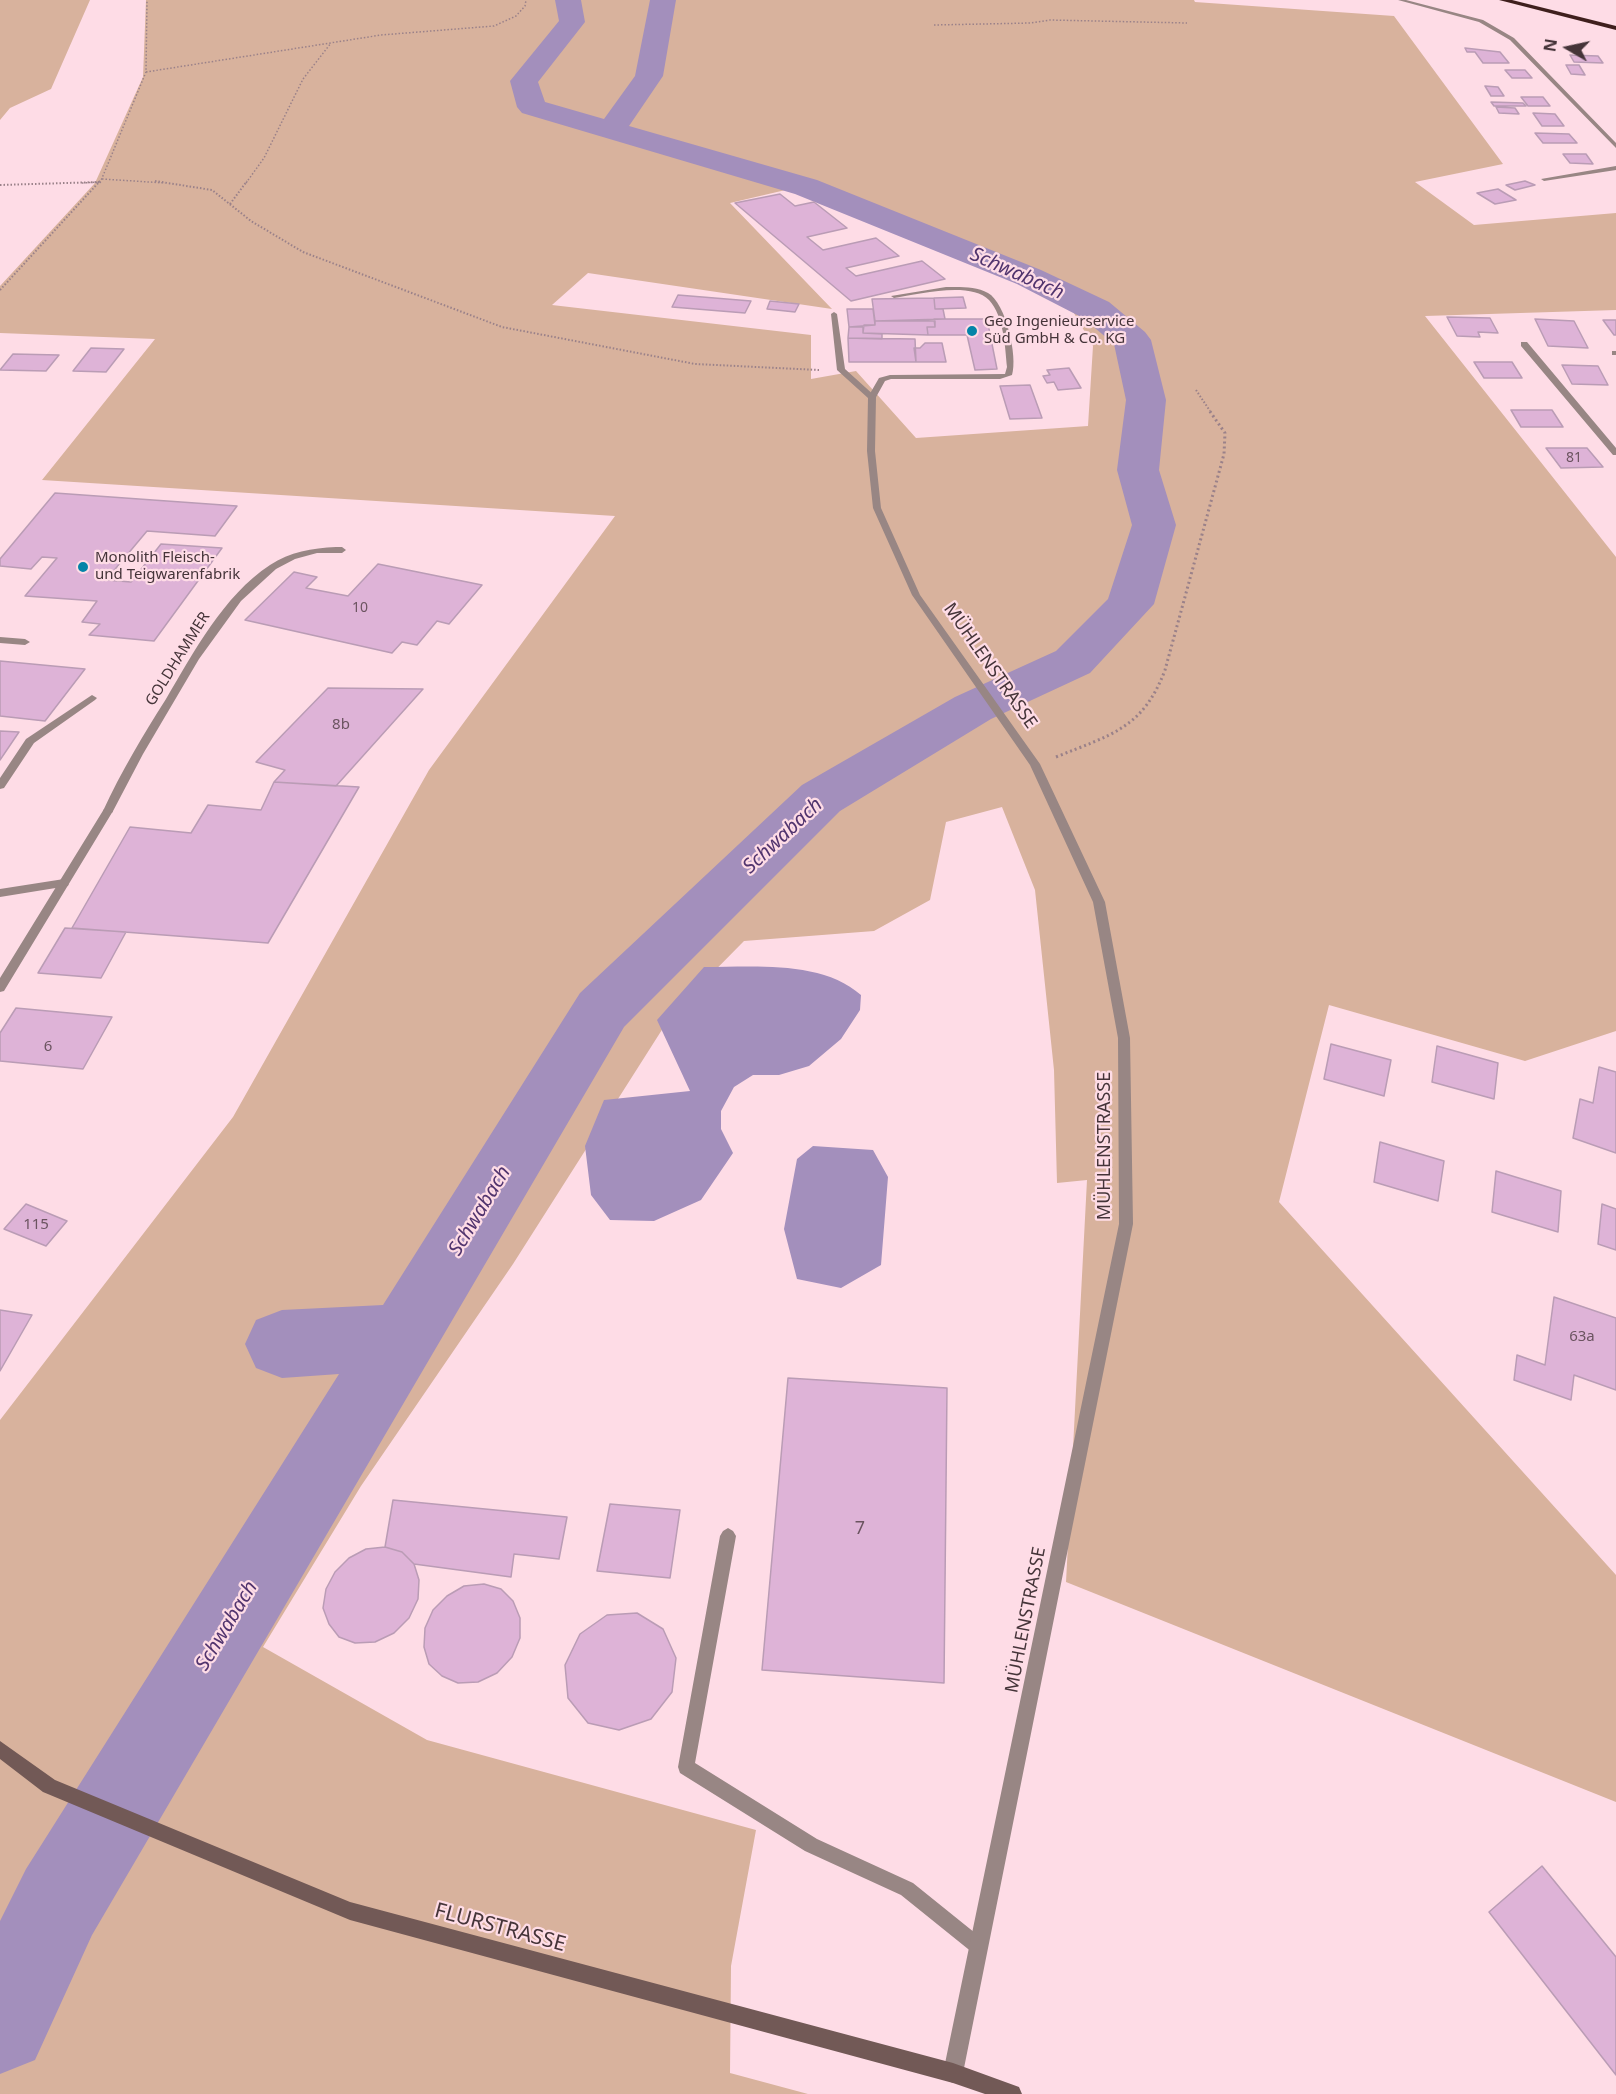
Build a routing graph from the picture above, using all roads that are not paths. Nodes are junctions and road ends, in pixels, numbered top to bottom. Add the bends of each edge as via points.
1 (1400, 0) edge
2 (1503, 0) edge
3 (1616, 28) edge
4 (1616, 146) edge
5 (1616, 168) edge
6 (1544, 180) dead end
7 (894, 296) dead end
8 (834, 314) dead end
9 (1524, 344) dead end
10 (872, 397) junction
11 (1616, 453) edge
12 (342, 550) dead end
13 (0, 640) edge
14 (24, 642) dead end
15 (93, 698) dead end
16 (0, 786) edge
17 (64, 883) junction
18 (0, 893) edge
19 (0, 988) edge
20 (728, 1536) dead end
21 (0, 1749) edge
22 (979, 1947) junction
23 (953, 2073) junction
24 (1012, 2094) edge

1 - 4 street via 1481,21 1512,39
2 - 3 highway
5 - 6 street
7 - 10 street via 952,289 985,293 999,315 1011,367 1008,375 1000,377 890,377 882,380
8 - 10 street via 841,370
9 - 11 street
10 - 22 street, MÜHLENSTRASSE via 871,451 877,508 916,595 1035,764 1099,903 1124,1038 1126,1224
12 - 17 street, GOLDHAMMER via 290,557 244,592 219,621
13 - 14 street
15 - 16 street via 30,741
17 - 18 street
17 - 19 street, GOLDHAMMER
20 - 22 street via 686,1767 811,1845 907,1889
21 - 23 street, FLURSTRASSE via 50,1786 350,1911
22 - 23 street, MÜHLENSTRASSE
23 - 24 street, FLURSTRASSE

